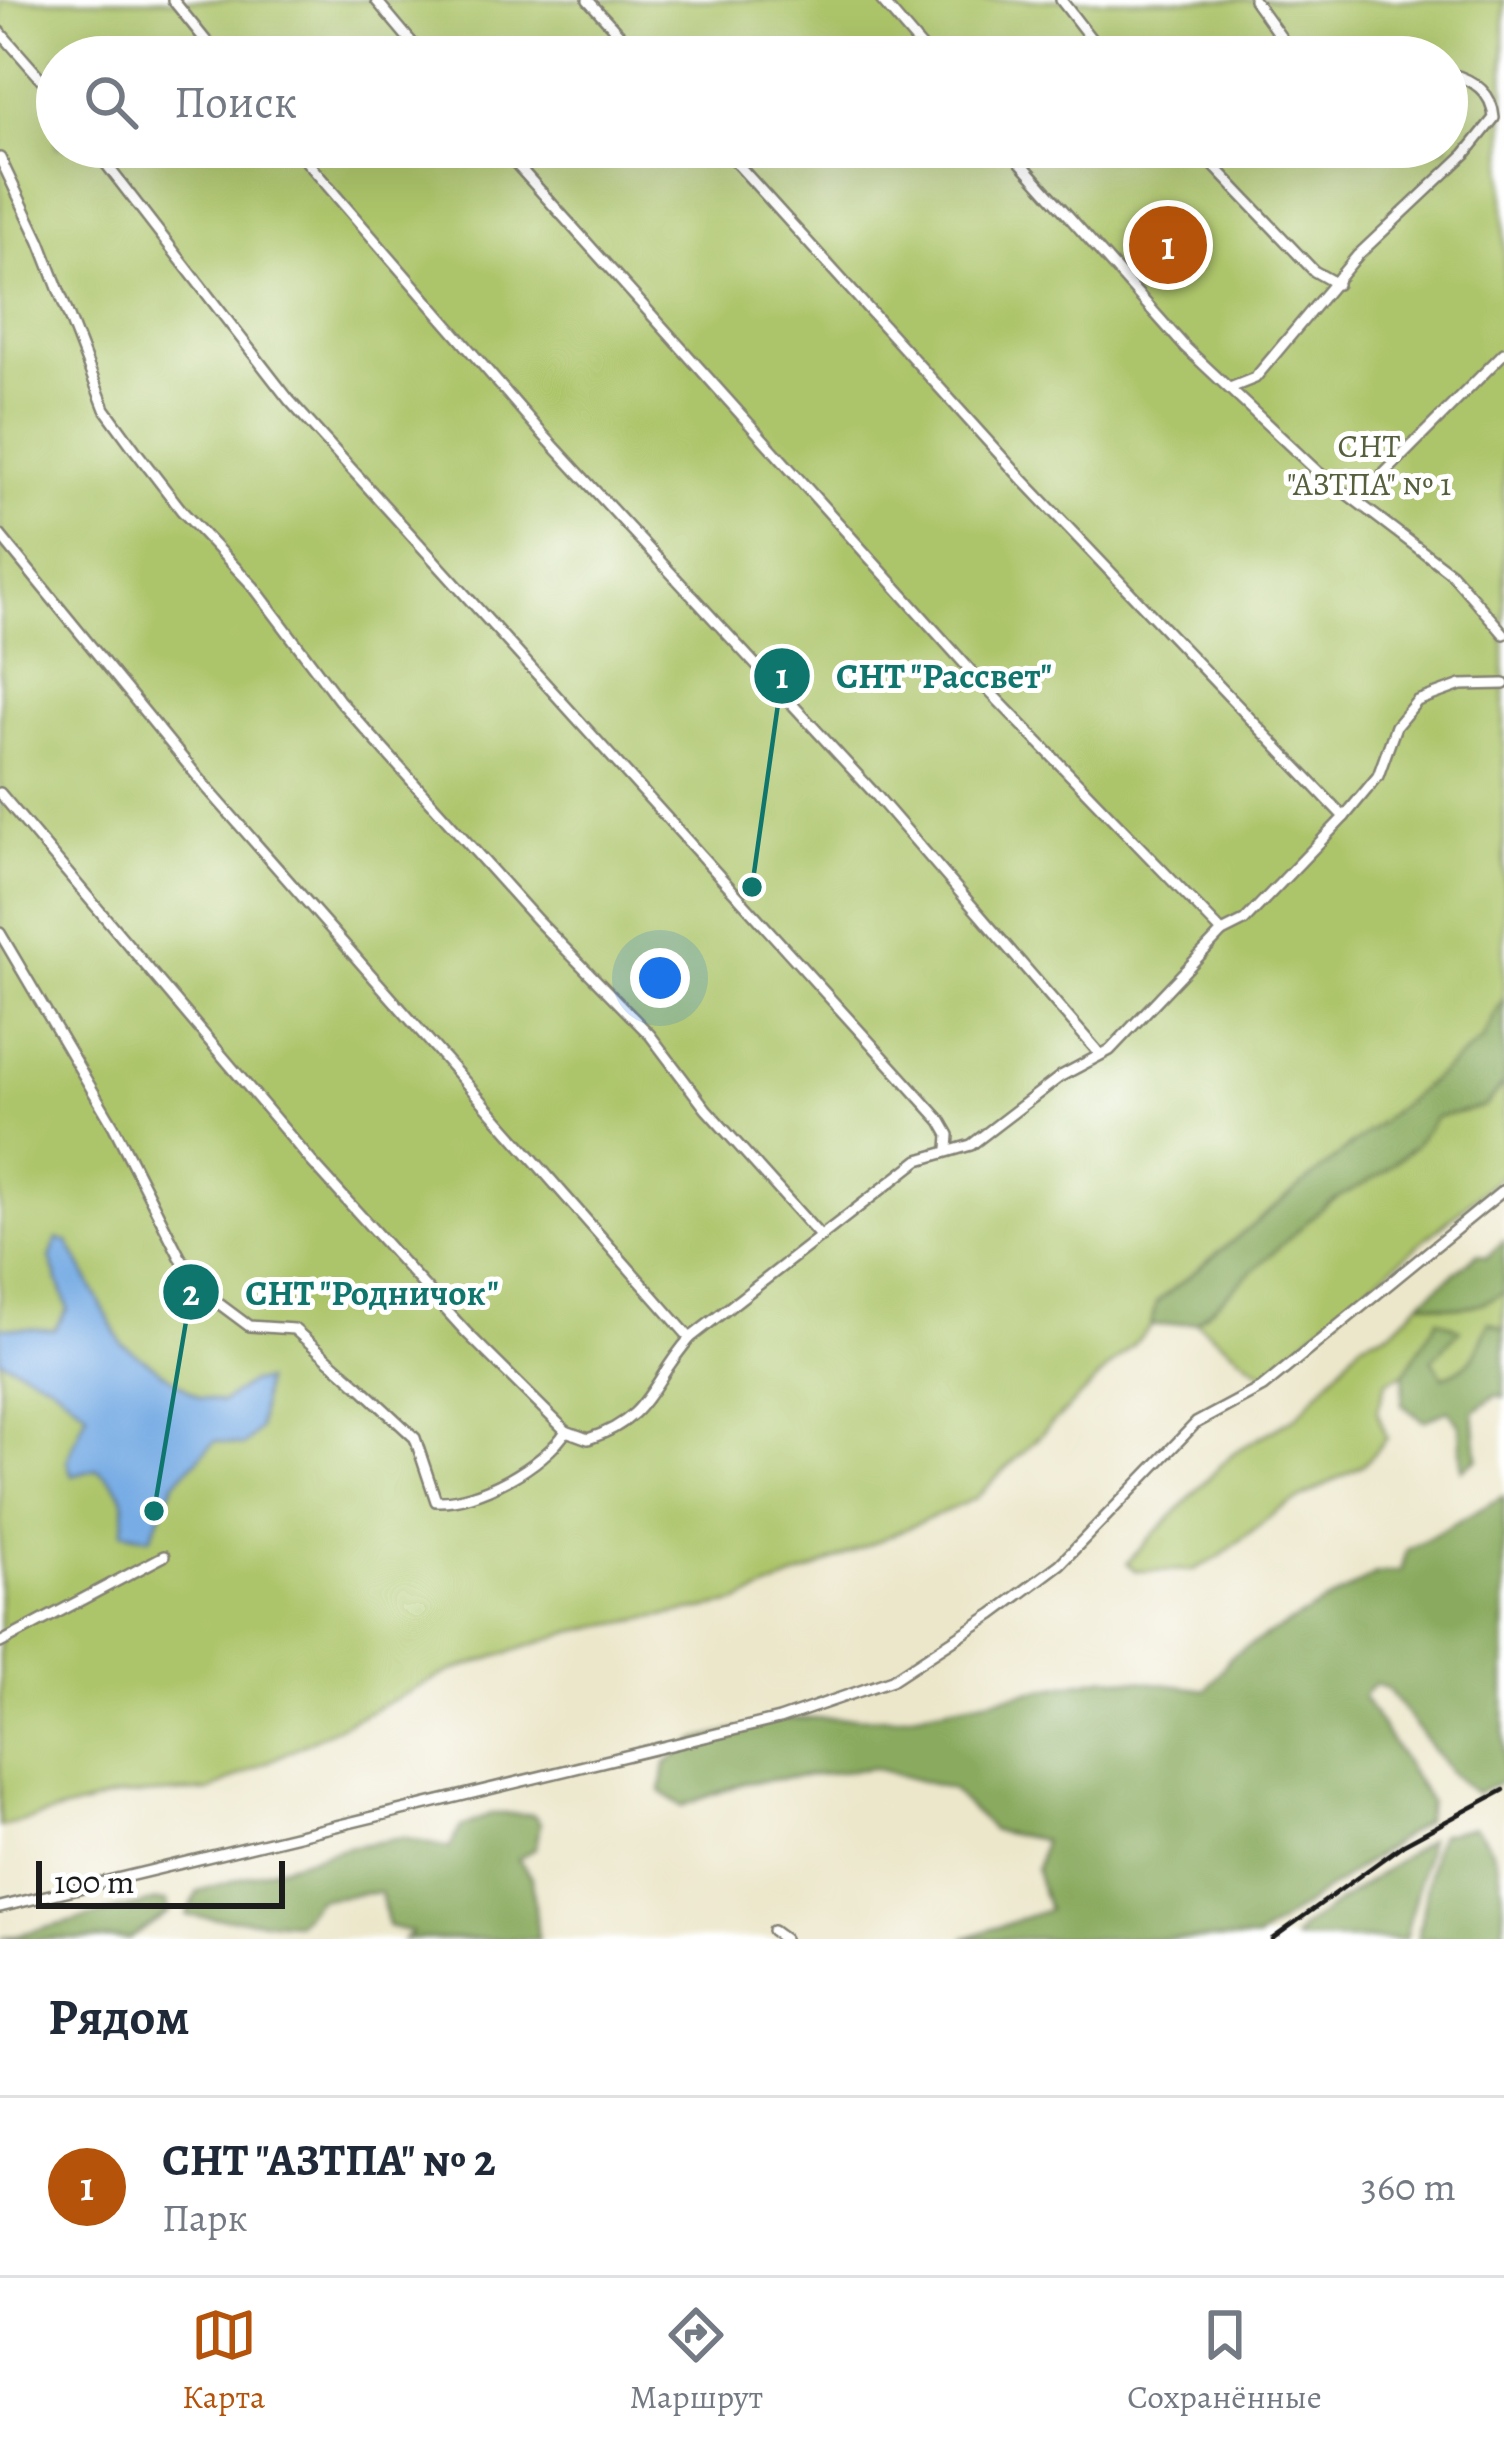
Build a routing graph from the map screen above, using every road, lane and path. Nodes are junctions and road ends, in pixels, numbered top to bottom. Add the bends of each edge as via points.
1 (173, 0) edge
2 (376, 0) edge
3 (588, 0) edge
4 (881, 0) edge
5 (1061, 0) edge
6 (1253, 0) edge
7 (0, 32) edge
8 (202, 36) edge
9 (406, 36) edge
10 (621, 36) edge
11 (912, 36) edge
12 (1089, 36) edge
13 (1280, 36) edge
14 (36, 73) edge
15 (1468, 83) edge
16 (1499, 115) edge
17 (1468, 147) edge
18 (0, 158) edge
19 (109, 168) edge
20 (312, 168) edge
21 (520, 168) edge
22 (741, 168) edge
23 (1026, 168) edge
24 (1216, 168) edge
25 (1448, 168) edge
26 (1337, 284) junction
27 (1504, 353) edge
28 (1230, 388) junction
29 (1357, 501) junction
30 (0, 535) edge
31 (1504, 634) edge
32 (1504, 684) edge
33 (0, 793) edge
34 (1344, 817) junction
35 (1222, 932) junction
36 (0, 933) edge
37 (1099, 1053) junction
38 (948, 1149) junction
39 (1504, 1190) edge
40 (821, 1237) junction
41 (690, 1338) junction
42 (566, 1431) junction
43 (164, 1556) dead end
44 (0, 1643) edge
45 (0, 1907) edge
46 (773, 1931) dead end
47 (784, 1939) edge

1 - 8 lane
2 - 9 lane
3 - 10 lane
4 - 11 lane
5 - 12 lane
6 - 13 lane
7 - 14 lane
15 - 16 lane via 1483,89
16 - 17 lane
18 - 40 lane via 105,409 157,478 339,700 650,1035
19 - 38 lane via 290,400 940,1121
20 - 37 lane
21 - 35 lane via 989,691
22 - 34 lane
23 - 28 lane
24 - 26 lane
25 - 26 lane
26 - 28 lane via 1255,378
27 - 29 lane
28 - 29 lane
29 - 31 lane via 1451,573
30 - 41 lane via 193,772
32 - 34 lane via 1461,685 1417,701 1396,726 1378,776
33 - 42 lane via 311,1161
34 - 35 lane via 1244,921
35 - 37 lane
36 - 42 lane via 206,1294 249,1326 293,1329 359,1387 415,1438 436,1501 458,1502 493,1486
37 - 38 lane via 986,1136
38 - 40 lane via 919,1160
39 - 45 lane via 1263,1387 1196,1423 1060,1564 892,1681 779,1719
40 - 41 lane
41 - 42 lane via 639,1414 588,1439
43 - 44 lane
46 - 47 lane

